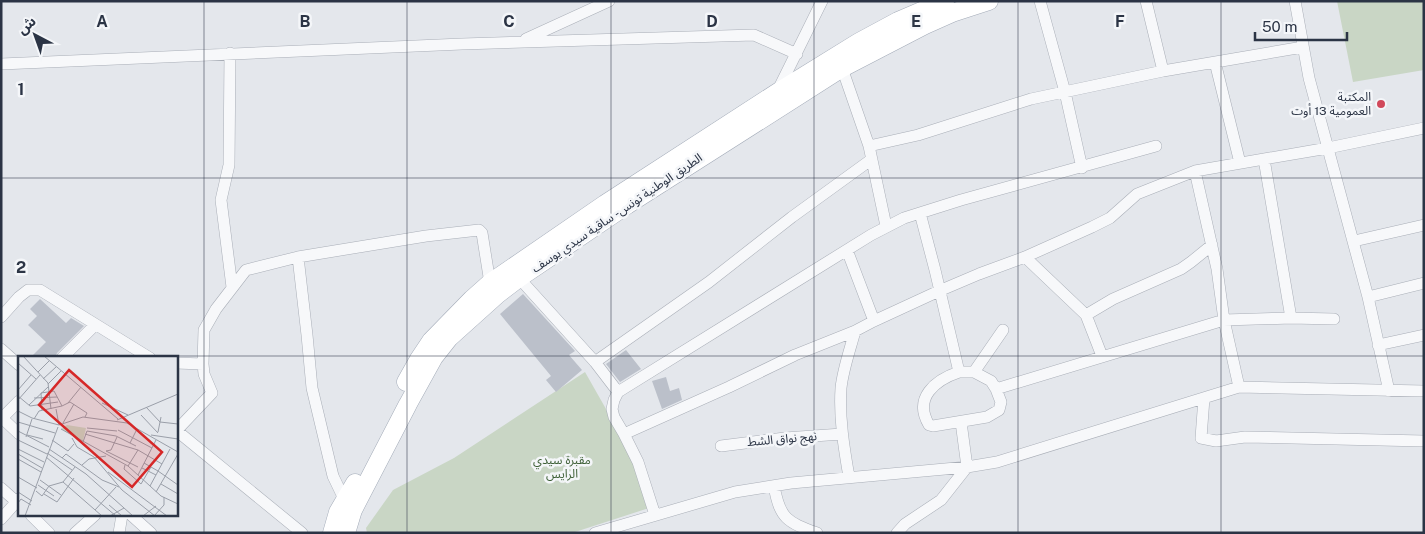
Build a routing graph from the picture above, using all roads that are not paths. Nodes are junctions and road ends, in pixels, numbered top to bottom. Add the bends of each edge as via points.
1 (609, 1) edge
2 (822, 1) edge
3 (945, 1) edge
4 (989, 1) edge
5 (1040, 1) edge
6 (1146, 1) edge
7 (1295, 1) edge
8 (522, 42) junction
9 (1303, 47) junction
10 (230, 53) junction
11 (797, 54) junction
12 (1215, 62) junction
13 (1, 64) edge
14 (842, 68) junction
15 (1164, 71) junction
16 (778, 92) junction
17 (1065, 92) junction
18 (1424, 128) edge
19 (869, 146) junction
20 (1156, 146) dead end
21 (1328, 148) junction
22 (872, 159) junction
23 (1264, 159) junction
24 (1240, 163) junction
25 (1082, 168) junction
26 (1195, 171) junction
27 (920, 214) junction
28 (1424, 225) edge
29 (886, 226) junction
30 (1354, 241) junction
31 (1212, 245) junction
32 (847, 250) junction
33 (298, 257) junction
34 (1025, 257) junction
35 (519, 278) junction
36 (490, 283) junction
37 (1424, 283) edge
38 (232, 288) junction
39 (939, 291) junction
40 (1368, 297) junction
41 (1086, 315) junction
42 (1, 317) edge
43 (1292, 318) junction
44 (1334, 319) dead end
45 (1224, 320) junction
46 (874, 321) junction
47 (96, 325) junction
48 (1002, 330) dead end
49 (855, 331) junction
50 (1424, 335) edge
51 (1378, 345) junction
52 (1, 349) edge
53 (64, 356) edge
54 (146, 356) edge
55 (1102, 356) junction
56 (595, 362) junction
57 (178, 363) edge
58 (18, 364) edge
59 (203, 364) junction
60 (959, 372) junction
61 (974, 372) junction
62 (1239, 387) junction
63 (996, 389) junction
64 (1389, 391) junction
65 (1424, 391) edge
66 (618, 392) junction
67 (1204, 398) junction
68 (18, 402) edge
69 (2, 418) edge
70 (961, 422) junction
71 (178, 430) edge
72 (178, 432) edge
73 (18, 433) edge
74 (624, 434) junction
75 (842, 434) junction
76 (1424, 441) edge
77 (721, 446) dead end
78 (967, 467) junction
79 (848, 477) junction
80 (774, 486) junction
81 (1, 488) edge
82 (345, 501) junction
83 (18, 502) edge
84 (655, 514) junction
85 (32, 516) edge
86 (94, 516) edge
87 (122, 516) edge
88 (132, 516) edge
89 (1, 519) edge
90 (617, 530) edge
91 (50, 533) edge
92 (76, 533) edge
93 (119, 533) edge
94 (150, 533) edge
95 (302, 533) edge
96 (332, 533) edge
97 (346, 533) edge
98 (596, 533) edge
99 (817, 533) edge
100 (897, 533) edge

1 - 8 street
2 - 11 street
3 - 16 main road, الطريق الوطنية تونس - ساقية سيدي يوسف via 898,21
4 - 14 main road, الطريق الوطنية تونس - ساقية سيدي يوسف via 925,25
5 - 17 street
6 - 15 street
7 - 9 street
8 - 10 street
8 - 11 street via 754,35
9 - 12 street
9 - 21 street
10 - 13 street
10 - 38 street via 229,165 221,200
11 - 16 street
12 - 15 street
12 - 24 street
14 - 19 street
14 - 35 main road, الطريق الوطنية تونس - ساقية سيدي يوسف
15 - 17 street
16 - 36 main road, الطريق الوطنية تونس - ساقية سيدي يوسف
17 - 19 street
17 - 25 street
18 - 21 street
19 - 22 street
20 - 25 street
21 - 23 street
21 - 30 street
22 - 29 street
22 - 56 street via 709,282
23 - 24 street
23 - 43 street
24 - 26 street
25 - 27 street
26 - 31 street
26 - 34 street via 1137,194 1110,218
27 - 29 street
27 - 39 street
28 - 30 street
29 - 32 street
30 - 40 street
31 - 41 street via 1181,269 1113,299
31 - 45 street
32 - 46 street
32 - 66 street
33 - 36 street via 479,230
33 - 38 street via 246,270
33 - 82 street via 312,388 333,476
34 - 39 street
34 - 41 street
35 - 56 street
35 - 97 main road, الطريق الوطنية تونس - ساقية سيدي يوسف via 449,338 434,357 353,510
36 - 82 main road, الطريق الوطنية تونس - ساقية سيدي يوسف via 427,347
37 - 40 street
38 - 59 street via 204,330
39 - 46 street
39 - 60 street
40 - 51 street
41 - 55 street
42 - 47 street via 28,290 40,290
43 - 44 street
43 - 45 street
45 - 55 street
45 - 62 street
46 - 49 street
47 - 53 street
47 - 54 street
48 - 61 street
49 - 74 street via 795,355
49 - 75 street via 842,388
50 - 51 street
51 - 64 street
52 - 58 street
55 - 63 street
56 - 66 street
57 - 59 street
59 - 71 street via 212,393
60 - 61 street
60 - 70 street via 939,381 929,390 923,408 929,425
61 - 63 street via 991,381
62 - 64 street
62 - 67 street
63 - 70 street via 1000,410 987,417
64 - 65 street
66 - 74 street via 612,409
67 - 76 street via 1201,438 1216,441 1246,437
67 - 78 street via 1006,460
68 - 69 street
69 - 73 street
70 - 78 street
72 - 95 street
74 - 84 street via 638,462
75 - 77 street, نهج نواق الشط
75 - 79 street
78 - 79 street
78 - 100 street via 941,500
79 - 80 street
80 - 84 street via 735,492
80 - 99 street via 777,504 787,519
81 - 83 street
82 - 96 main road, الطريق الوطنية تونس - ساقية سيدي يوسف
83 - 89 street
84 - 90 street
85 - 91 street
86 - 92 street
87 - 93 street
88 - 94 street
90 - 98 street

